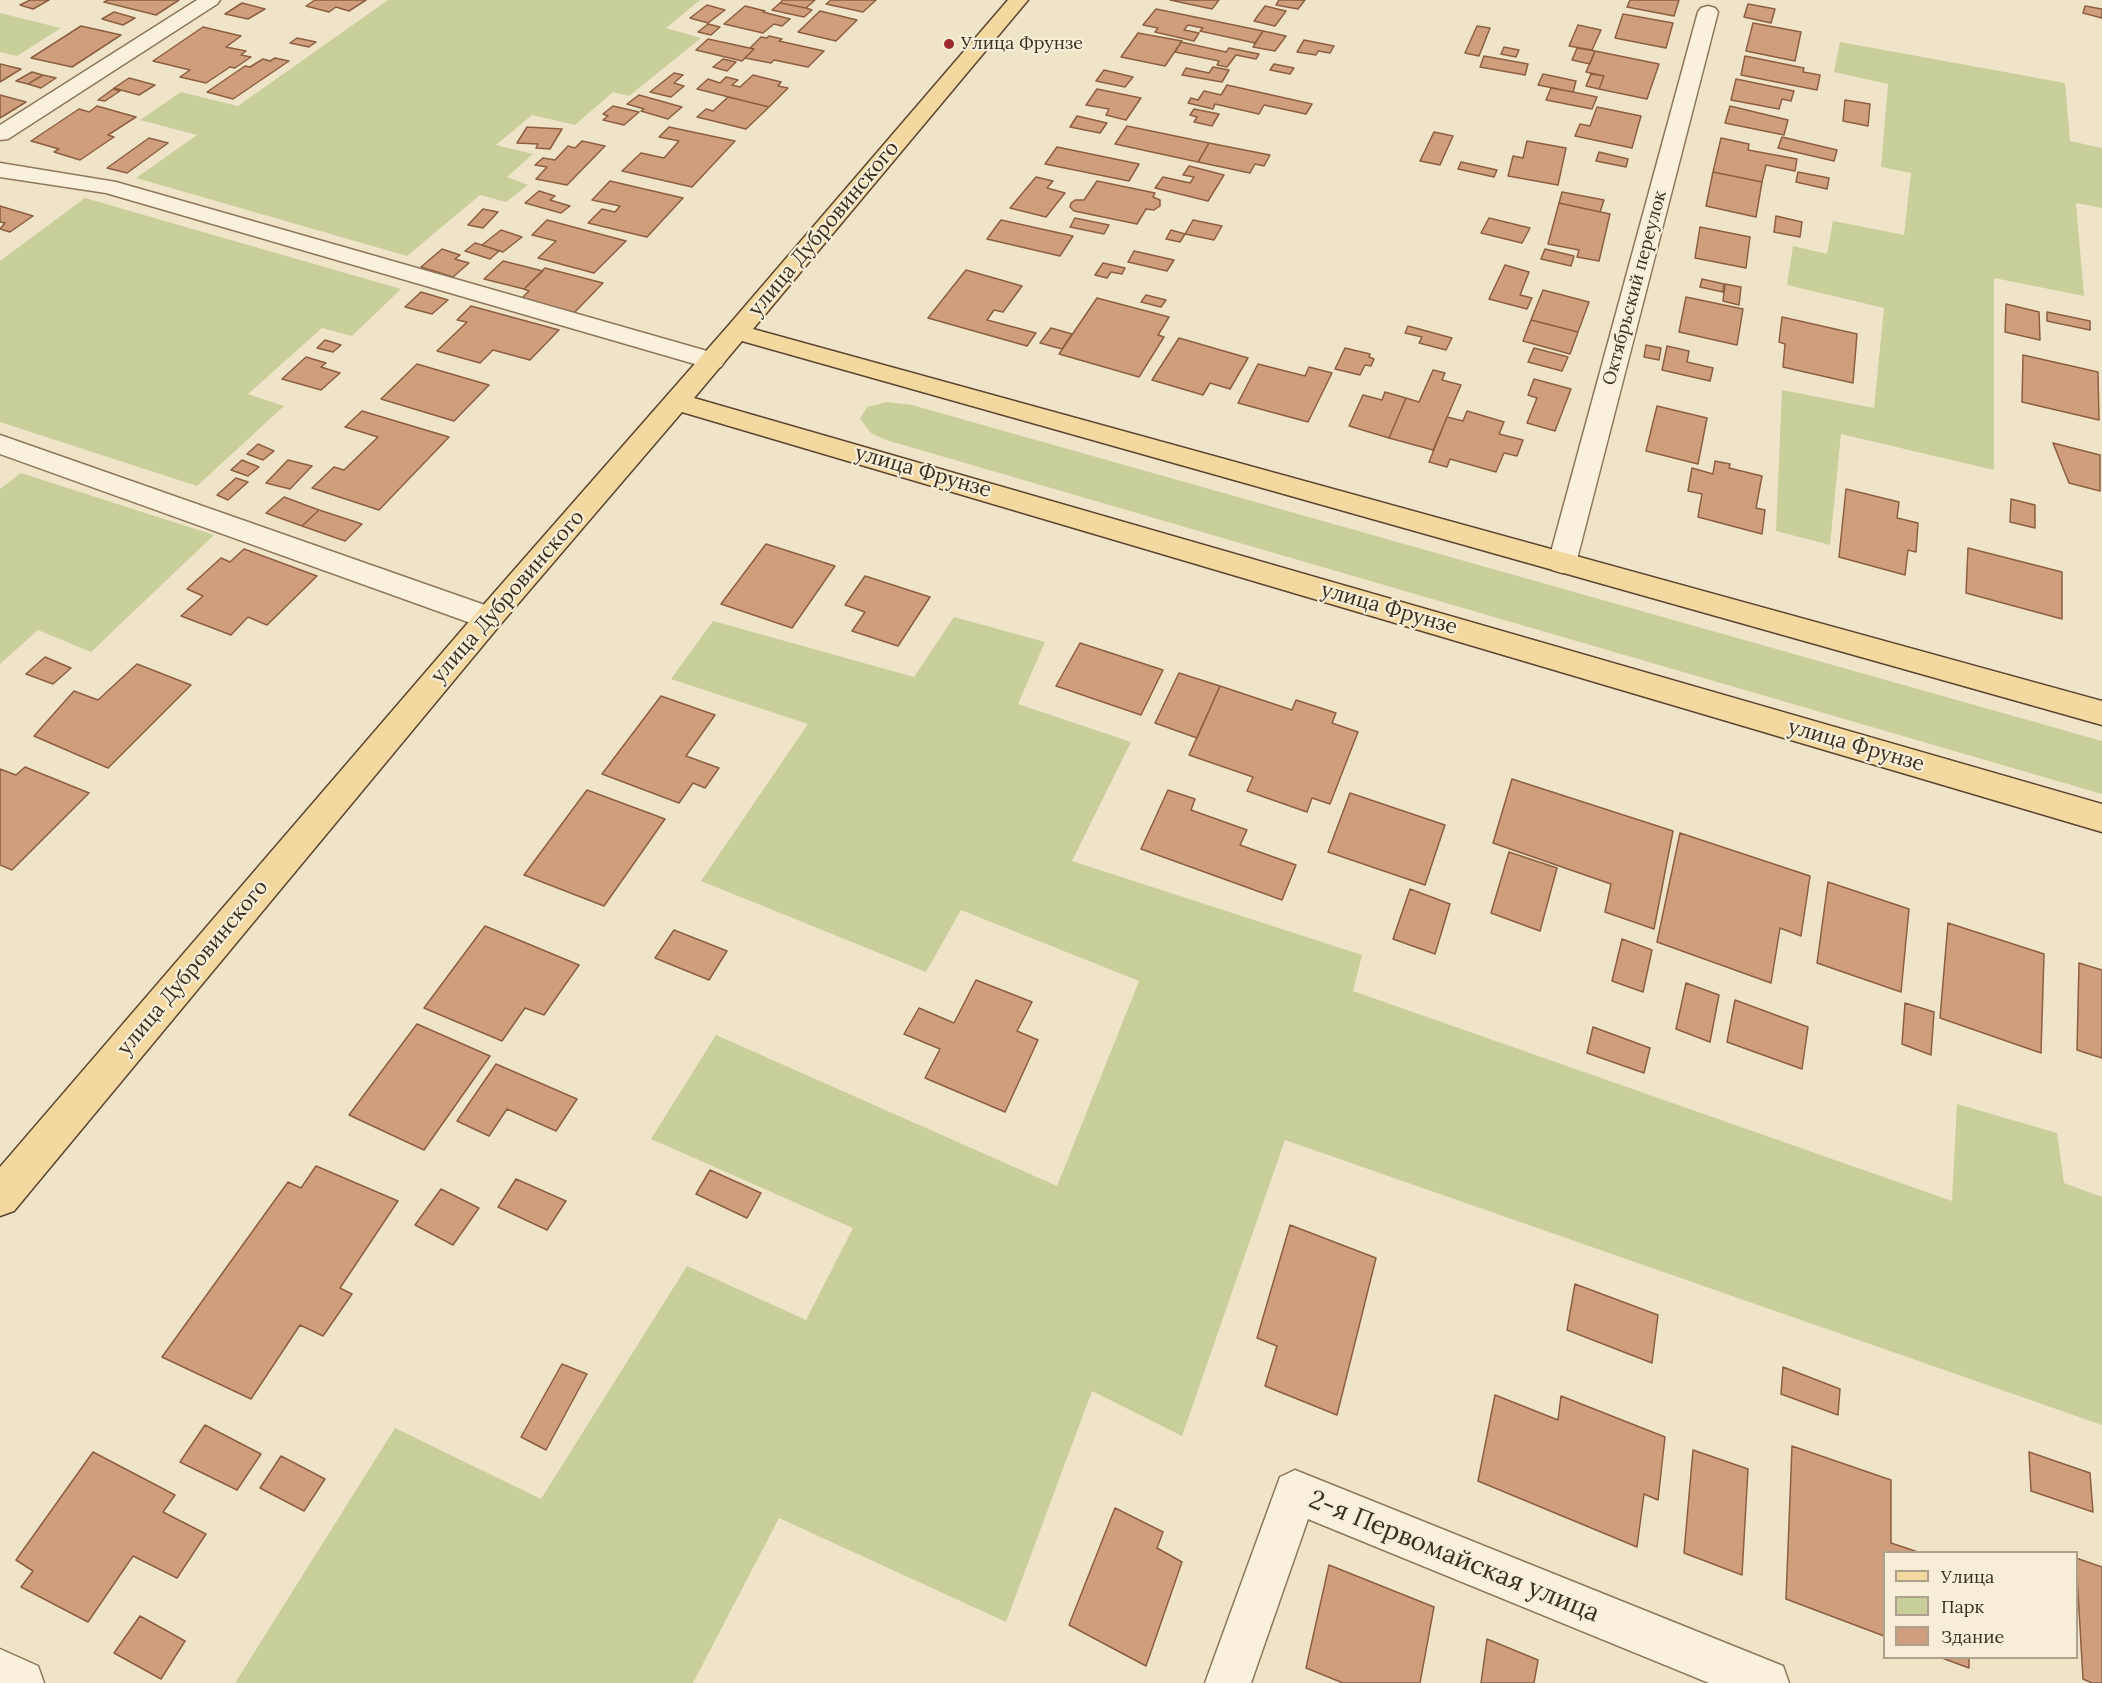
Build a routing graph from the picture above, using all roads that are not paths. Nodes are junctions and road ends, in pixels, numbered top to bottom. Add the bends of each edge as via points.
1 (210, 0) edge
2 (1018, 0) edge
3 (1708, 12) dead end
4 (0, 134) edge
5 (0, 170) edge
6 (737, 332) junction
7 (712, 361) junction
8 (676, 401) junction
9 (0, 444) edge
10 (1562, 563) junction
11 (489, 618) junction
12 (2102, 713) edge
13 (2102, 818) edge
14 (0, 1197) edge
15 (0, 1672) edge
16 (21, 1683) edge
17 (1228, 1683) edge
18 (1766, 1683) edge

1 - 4 street
2 - 6 main road, улица Дубровинского
3 - 10 street, Октябрьский переулок
5 - 7 street via 108,187
6 - 7 main road, улица Дубровинского
6 - 10 main road
7 - 8 main road, улица Дубровинского
8 - 11 main road, улица Дубровинского
8 - 13 main road, улица Фрунзе
9 - 11 street
10 - 12 main road
11 - 14 main road, улица Дубровинского
15 - 16 street
17 - 18 street, 2-я Первомайская улица via 1295,1492

